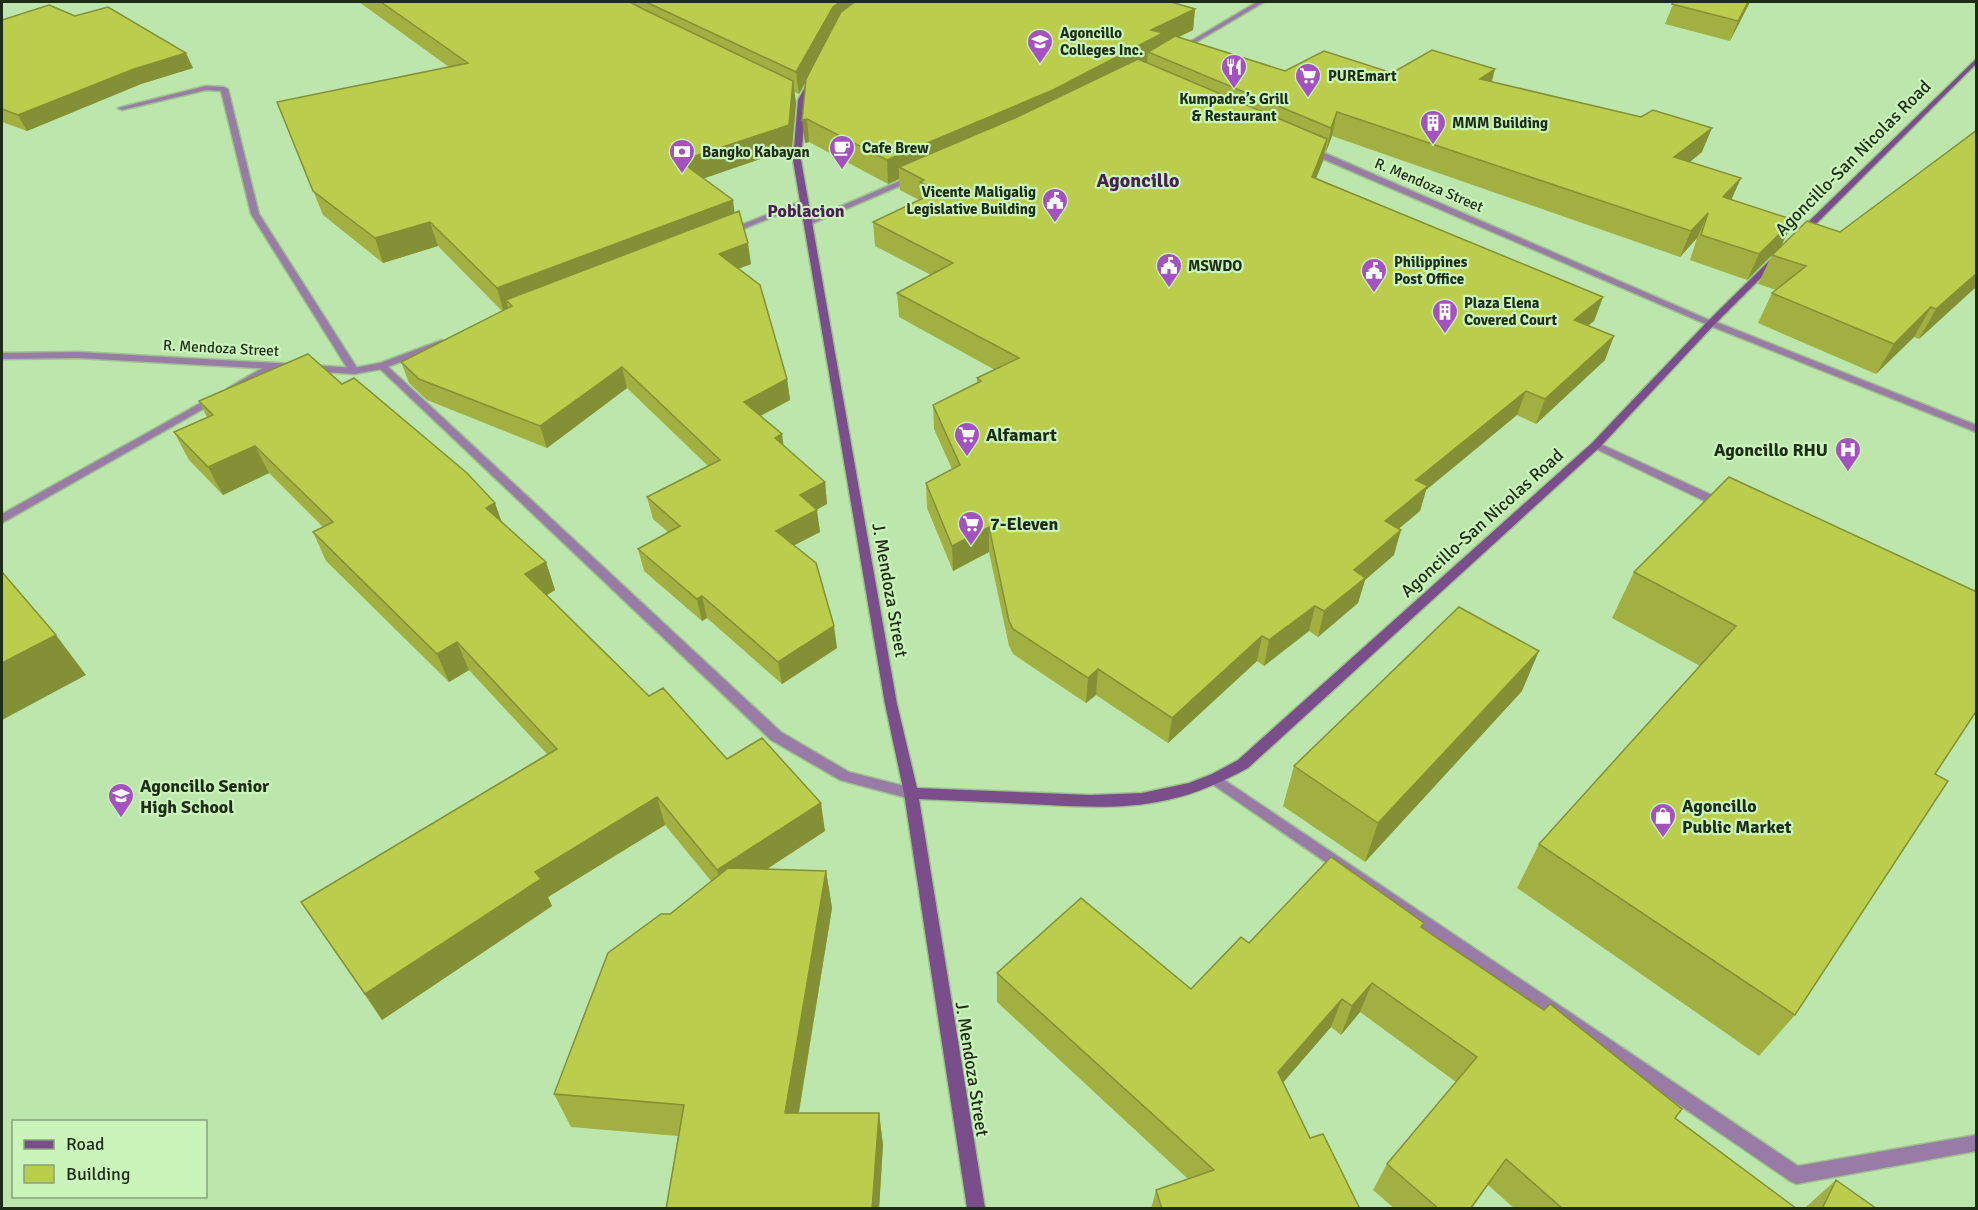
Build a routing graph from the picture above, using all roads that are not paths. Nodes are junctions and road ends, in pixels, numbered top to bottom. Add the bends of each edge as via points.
1 (1261, 2) edge
2 (1174, 53) edge
3 (1977, 61) edge
4 (818, 70) edge
5 (122, 108) dead end
6 (1298, 146) edge
7 (922, 175) edge
8 (804, 203) junction
9 (808, 222) junction
10 (715, 237) edge
11 (1711, 323) junction
12 (449, 340) edge
13 (2, 356) edge
14 (271, 366) junction
15 (382, 366) junction
16 (354, 371) junction
17 (1977, 429) edge
18 (1596, 444) junction
19 (1734, 510) edge
20 (2, 519) edge
21 (1217, 780) junction
22 (911, 793) junction
23 (1977, 1143) edge
24 (976, 1209) edge

1 - 2 street
3 - 11 main road, Agoncillo-San Nicolas Road
4 - 8 main road, J. Mendoza Street via 797,98 797,160
5 - 16 street via 206,88 224,89 255,213
6 - 11 street, R. Mendoza Street
7 - 9 street
8 - 9 main road, J. Mendoza Street
8 - 10 street
9 - 22 main road, J. Mendoza Street via 891,704
11 - 17 street, R. Mendoza Street
11 - 18 main road, Agoncillo-San Nicolas Road
12 - 15 street, R. Mendoza Street
13 - 14 street, R. Mendoza Street via 78,355
14 - 16 street, R. Mendoza Street
14 - 20 street
15 - 16 street, R. Mendoza Street
15 - 22 street via 776,736 845,776
18 - 19 street
18 - 21 main road, Agoncillo-San Nicolas Road via 1242,764
21 - 22 main road, Agoncillo-San Nicolas Road via 1174,794 1120,802
21 - 23 street via 1796,1175
22 - 24 main road, J. Mendoza Street

